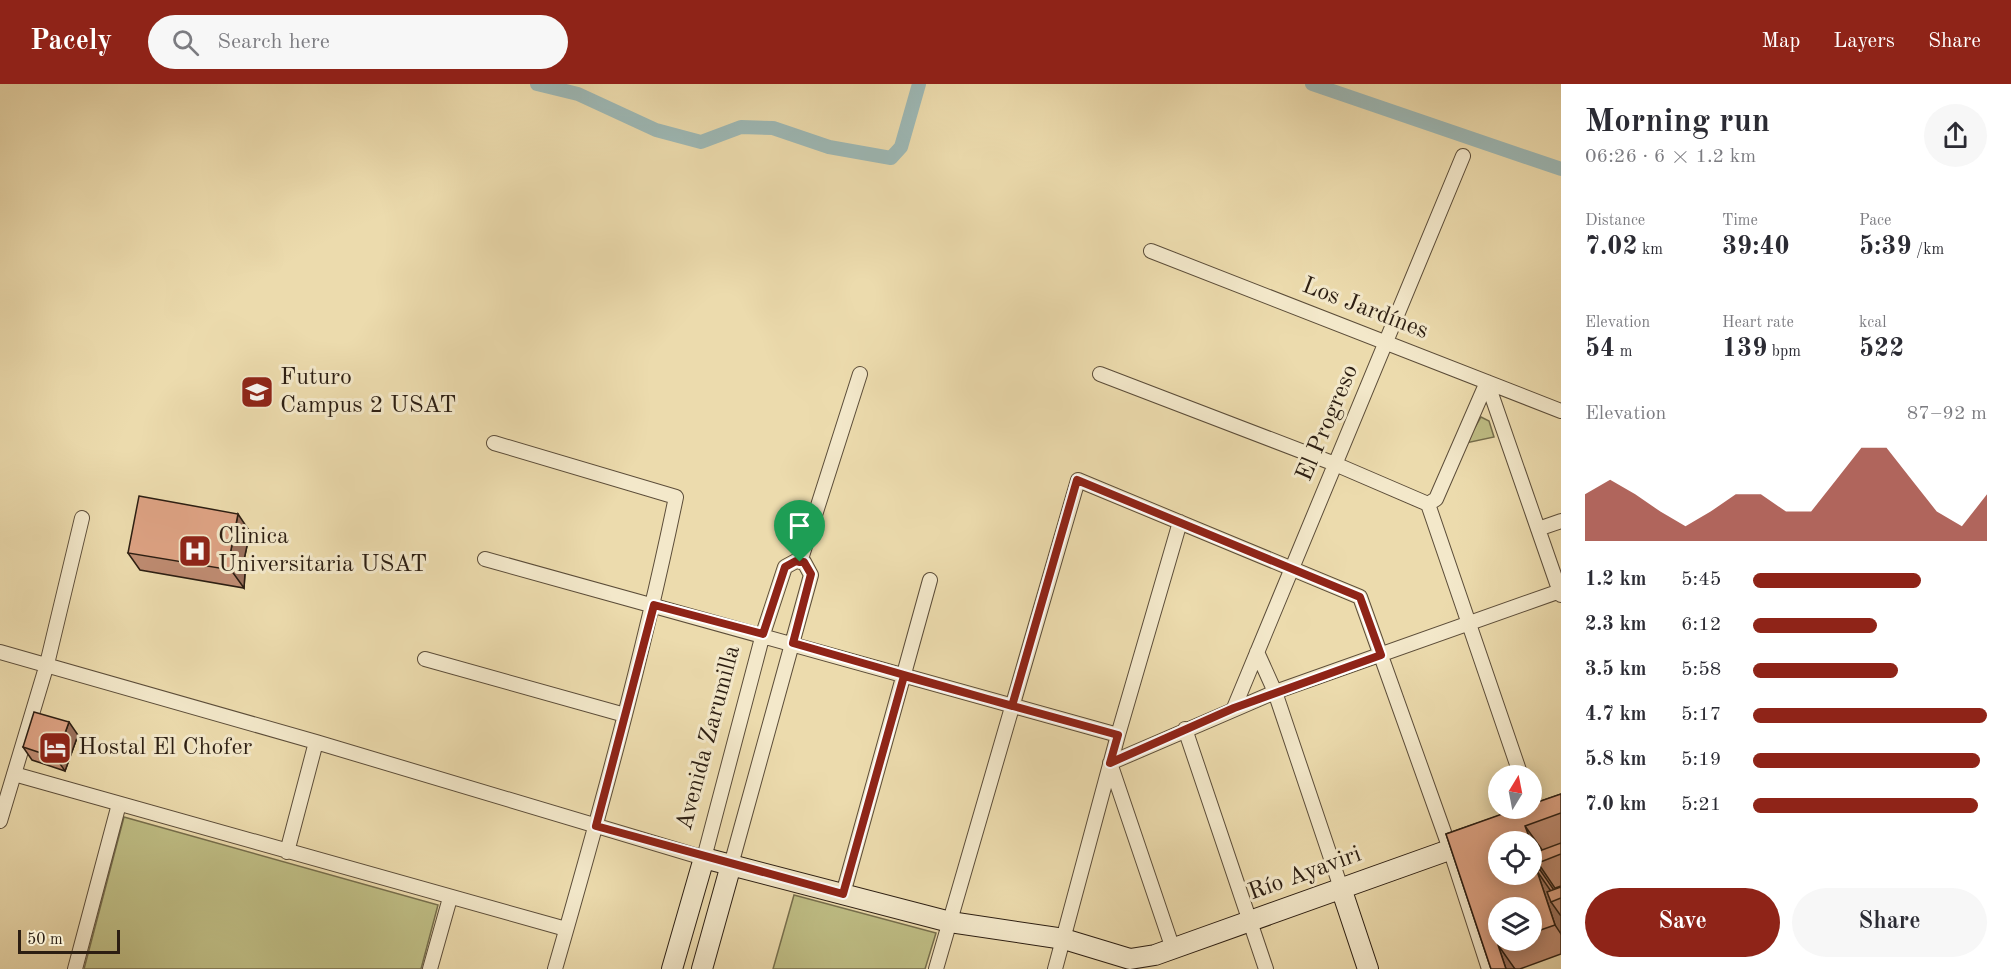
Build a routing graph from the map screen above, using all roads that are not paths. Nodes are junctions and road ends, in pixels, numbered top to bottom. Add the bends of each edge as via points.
1 (1463, 156) dead end
2 (1151, 250) dead end
3 (1387, 341) junction
4 (860, 374) dead end
5 (1100, 374) dead end
6 (1487, 382) junction
7 (1561, 411) edge
8 (494, 443) dead end
9 (1335, 464) junction
10 (1428, 504) junction
11 (82, 518) dead end
12 (1561, 521) edge
13 (1180, 522) junction
14 (1538, 529) junction
15 (485, 559) dead end
16 (800, 562) junction
17 (1292, 568) junction
18 (930, 580) dead end
19 (1560, 593) edge
20 (654, 605) junction
21 (1469, 624) junction
22 (763, 634) junction
23 (793, 643) junction
24 (0, 652) edge
25 (1257, 652) junction
26 (1381, 655) junction
27 (425, 659) dead end
28 (47, 664) junction
29 (904, 676) junction
30 (1275, 692) junction
31 (1012, 706) junction
32 (1234, 708) junction
33 (625, 715) junction
34 (1185, 729) junction
35 (1118, 735) junction
36 (316, 742) junction
37 (1110, 763) junction
38 (1517, 765) edge
39 (14, 774) junction
40 (119, 804) junction
41 (2, 805) edge
42 (0, 821) edge
43 (596, 826) junction
44 (1488, 836) edge
45 (1450, 849) junction
46 (287, 852) junction
47 (704, 858) junction
48 (731, 865) junction
49 (1341, 888) junction
50 (843, 894) junction
51 (450, 898) junction
52 (1250, 921) junction
53 (950, 922) junction
54 (566, 929) junction
55 (1064, 939) junction
56 (1163, 958) edge
57 (75, 969) edge
58 (430, 969) edge
59 (555, 969) edge
60 (672, 969) edge
61 (702, 969) edge
62 (936, 969) edge
63 (1055, 969) edge
64 (1266, 969) edge
65 (1368, 969) edge
66 (1489, 969) edge

1 - 3 street, El Progreso
2 - 3 street, Los Jardínes
3 - 6 street, Los Jardínes
3 - 9 street, El Progreso
4 - 16 street
5 - 9 street
6 - 7 street, Los Jardínes
6 - 10 street via 1436,499
6 - 14 street
8 - 20 street via 676,497
9 - 10 street
9 - 17 street, El Progreso
10 - 21 street
11 - 28 street
12 - 14 street
13 - 17 street
13 - 31 street via 1077,480
13 - 35 street
14 - 19 street
15 - 20 street
16 - 22 street, Avenida Zarumilla via 785,567
16 - 23 street via 811,574
17 - 25 street, El Progreso
17 - 26 street via 1360,597
18 - 29 street
19 - 21 street
20 - 22 street
20 - 33 street
21 - 26 street
21 - 38 street
22 - 23 street
22 - 47 street, Avenida Zarumilla
23 - 29 street
23 - 48 street
24 - 28 street
25 - 30 street
25 - 32 street, El Progreso
26 - 30 street
26 - 45 street
27 - 33 street
28 - 36 street
28 - 39 street
29 - 31 street
29 - 50 street
30 - 32 street
30 - 49 street
31 - 35 street
31 - 53 street
32 - 34 street
33 - 43 street
34 - 37 street
34 - 52 street
35 - 37 street
36 - 43 street
36 - 46 street
37 - 55 street
37 - 56 street
39 - 40 street
39 - 41 street
40 - 46 street
40 - 57 street
41 - 42 street
43 - 47 street
43 - 54 street
44 - 45 street, Río Ayaviri
45 - 49 street, Río Ayaviri
45 - 66 street
46 - 51 street
47 - 48 street, Río Ayaviri
47 - 60 street, Avenida Zarumilla
48 - 50 street, Río Ayaviri
48 - 61 street
49 - 52 street, Río Ayaviri
49 - 65 street
50 - 53 street, Río Ayaviri
51 - 54 street
51 - 58 street
52 - 56 street, Río Ayaviri
52 - 64 street
53 - 55 street, Río Ayaviri
53 - 62 street
54 - 59 street
55 - 56 street, Río Ayaviri via 1130,959
55 - 63 street

